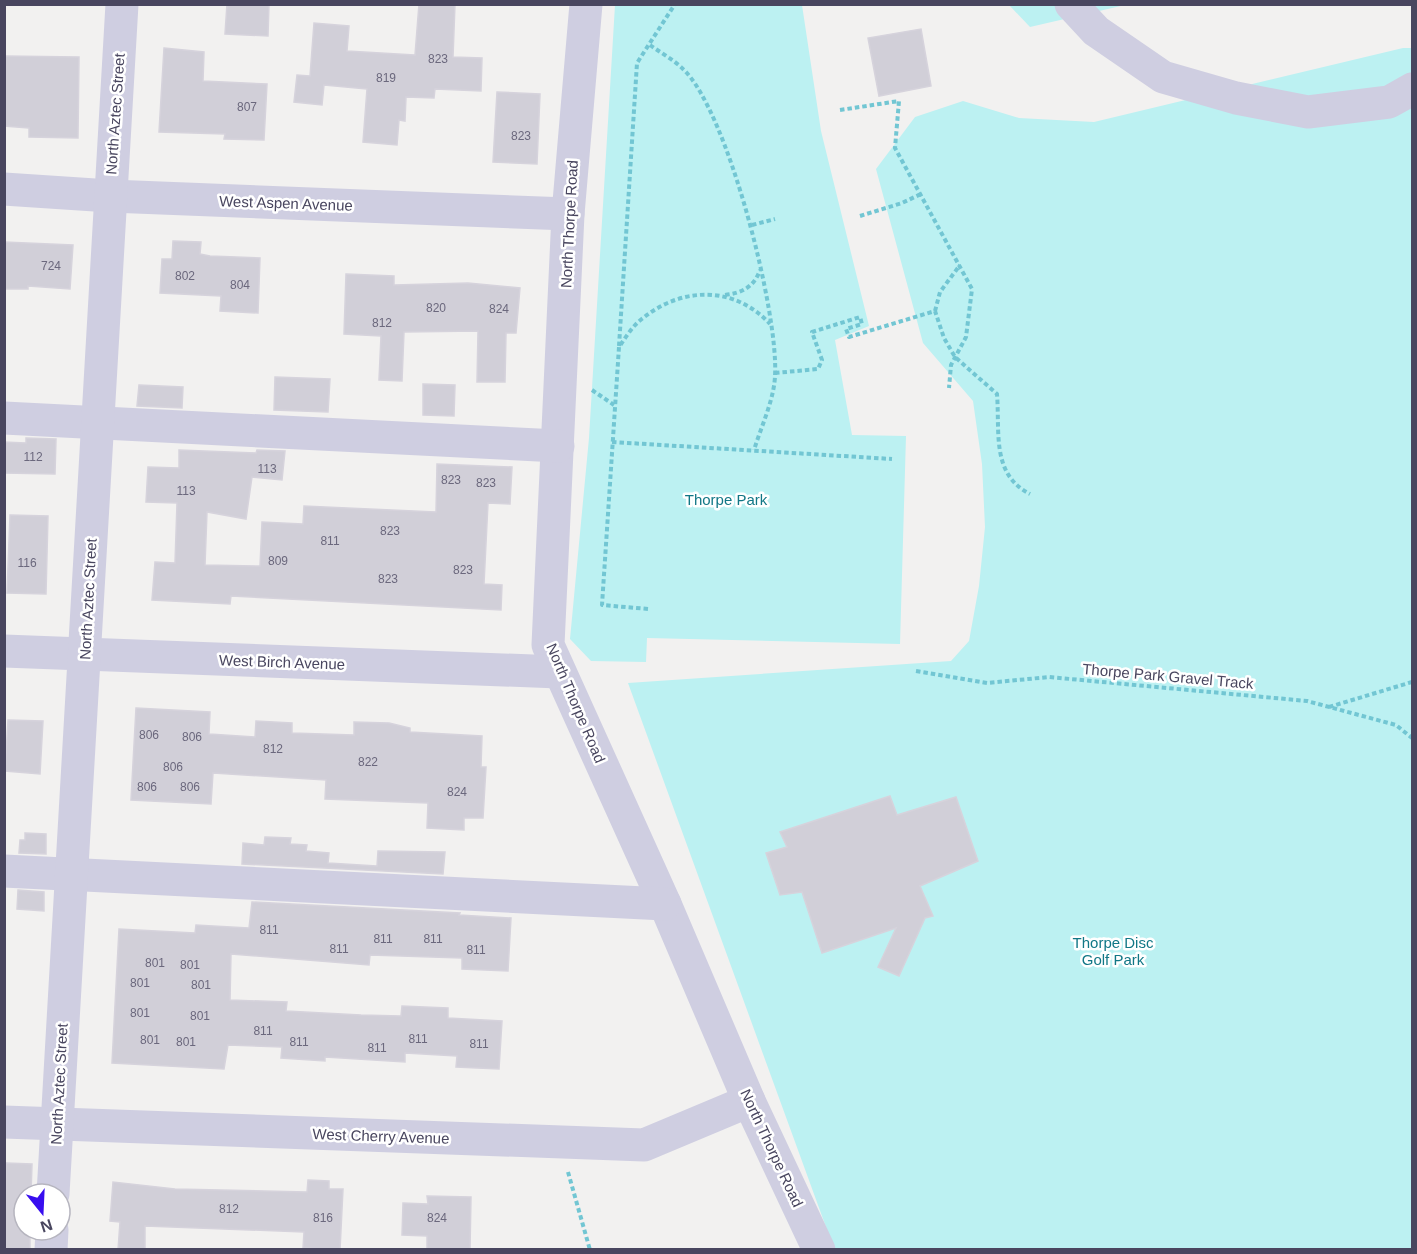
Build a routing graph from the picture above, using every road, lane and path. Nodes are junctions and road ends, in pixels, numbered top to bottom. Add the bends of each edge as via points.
1 (122, 4) edge
2 (586, 4) edge
3 (675, 4) edge
4 (1071, 4) edge
5 (650, 45) junction
6 (1413, 89) edge
7 (840, 110) dead end
8 (4, 189) edge
9 (921, 194) junction
10 (110, 196) junction
11 (568, 214) junction
12 (860, 216) dead end
13 (775, 219) dead end
14 (752, 225) junction
15 (960, 265) junction
16 (761, 269) junction
17 (724, 295) junction
18 (935, 311) junction
19 (770, 324) junction
20 (619, 347) junction
21 (955, 357) junction
22 (775, 373) junction
23 (949, 388) dead end
24 (591, 390) dead end
25 (615, 405) junction
26 (4, 418) edge
27 (97, 423) junction
28 (612, 442) junction
29 (558, 446) junction
30 (754, 450) junction
31 (892, 459) dead end
32 (1030, 494) dead end
33 (648, 609) dead end
34 (4, 651) edge
35 (85, 655) junction
36 (916, 671) dead end
37 (560, 672) junction
38 (1413, 682) edge
39 (1328, 707) junction
40 (1413, 738) edge
41 (4, 871) edge
42 (72, 874) junction
43 (665, 904) junction
44 (749, 1101) junction
45 (4, 1122) edge
46 (57, 1125) junction
47 (568, 1171) dead end
48 (54, 1182) edge
49 (590, 1250) edge
50 (819, 1250) edge

1 - 10 street, North Aztec Street
2 - 11 street, North Thorpe Road
3 - 5 path
4 - 6 street via 1096,31 1163,77 1236,98 1308,112 1389,102
5 - 14 path via 684,69 700,93 713,117
5 - 20 path via 637,63
7 - 9 path via 899,101 895,148
8 - 10 street, West Aspen Avenue
9 - 12 path
9 - 15 path
10 - 11 street, West Aspen Avenue
10 - 27 street, North Aztec Street
11 - 29 street, North Thorpe Road
13 - 14 path
14 - 16 path
15 - 18 path via 940,292
15 - 21 path via 972,289 966,337
16 - 17 path via 746,289
16 - 19 path
17 - 19 path via 758,311
17 - 20 path via 703,294 656,309 641,319
18 - 21 path
18 - 22 path via 849,337 846,329 862,324 860,317 812,332 822,360 818,369
19 - 22 path
20 - 25 path
21 - 23 path
21 - 32 path via 997,394 1002,466 1015,486
22 - 30 path
24 - 25 path
25 - 28 path
26 - 27 street
27 - 29 street
27 - 35 street, North Aztec Street
28 - 30 path
28 - 33 path via 602,605
29 - 37 street, North Thorpe Road via 548,645
30 - 31 path
34 - 35 street, West Birch Avenue
35 - 37 street, West Birch Avenue
35 - 42 street, North Aztec Street
36 - 39 path, Thorpe Park Gravel Track via 987,683 1049,676 1307,701
37 - 43 street, North Thorpe Road
38 - 39 path
39 - 40 path, Thorpe Park Gravel Track via 1396,725
41 - 42 street
42 - 43 street
42 - 46 street, North Aztec Street
43 - 44 street, North Thorpe Road
44 - 46 street, West Cherry Avenue via 644,1145
44 - 50 street, North Thorpe Road
45 - 46 street, West Cherry Avenue
46 - 48 street, North Aztec Street
47 - 49 path

